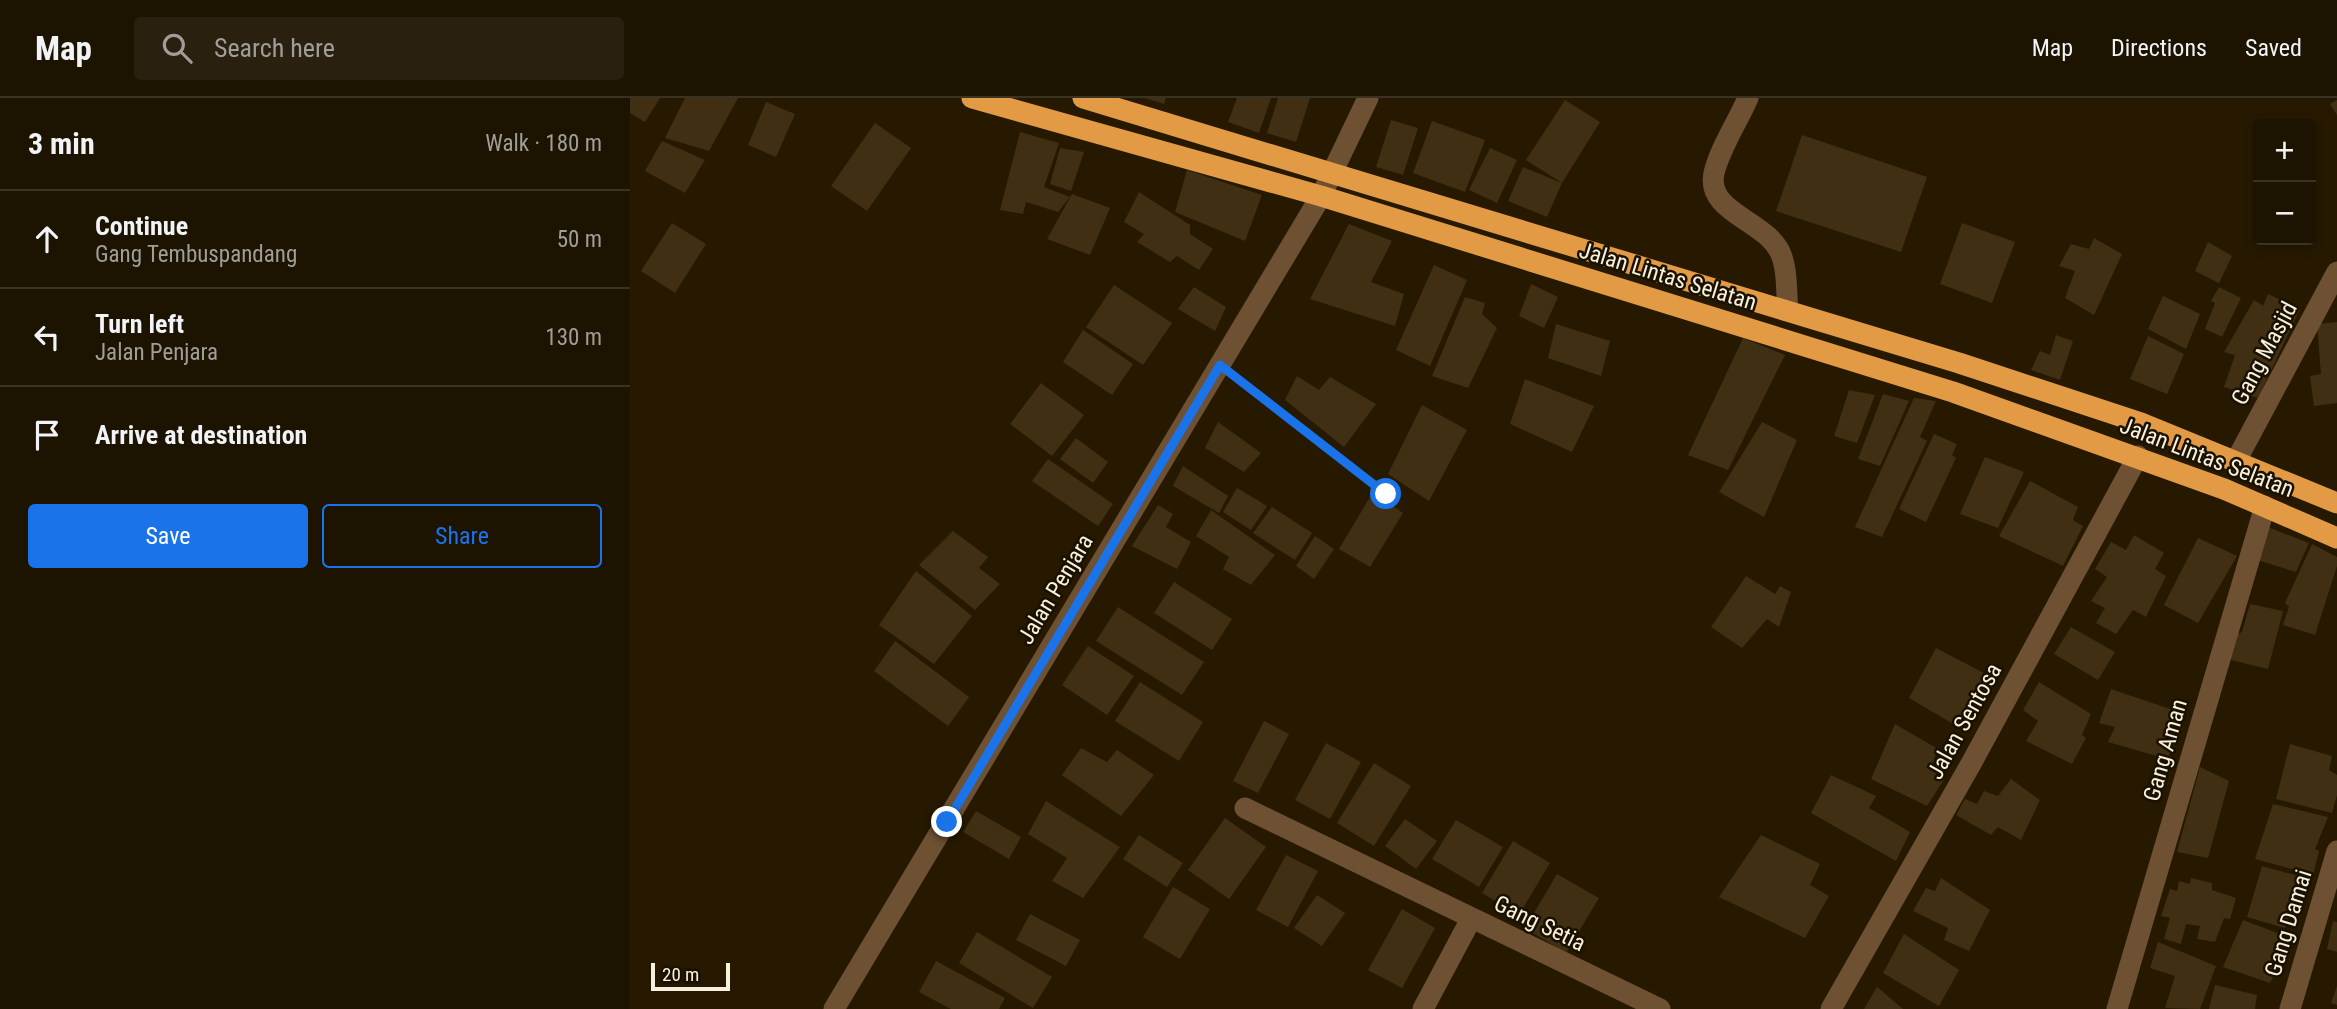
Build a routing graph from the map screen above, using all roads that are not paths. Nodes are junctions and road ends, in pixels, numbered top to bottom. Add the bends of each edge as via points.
1 (972, 98) edge
2 (1083, 98) edge
3 (1368, 98) edge
4 (1748, 98) edge
5 (1333, 173) junction
6 (1321, 196) junction
7 (2337, 272) edge
8 (1788, 311) junction
9 (1845, 328) junction
10 (1835, 355) junction
11 (2138, 456) junction
12 (2237, 459) junction
13 (2337, 503) edge
14 (2265, 506) junction
15 (2337, 538) edge
16 (1245, 808) dead end
17 (2337, 851) edge
18 (1471, 919) junction
19 (834, 1009) edge
20 (1423, 1009) edge
21 (1660, 1009) edge
22 (1831, 1009) edge
23 (2117, 1009) edge
24 (2290, 1009) edge

1 - 6 highway, Jalan Lintas Selatan
2 - 5 highway, Jalan Lintas Selatan
3 - 5 street, Jalan Penjara
4 - 8 street via 1714,174 1717,194 1725,207 1768,233 1782,256
5 - 6 street, Jalan Penjara
5 - 8 highway, Jalan Lintas Selatan
6 - 10 highway, Jalan Lintas Selatan
6 - 19 street, Jalan Penjara
7 - 12 street, Gang Masjid
8 - 9 highway, Jalan Lintas Selatan
9 - 10 highway
9 - 12 highway, Jalan Lintas Selatan via 2141,423
10 - 11 highway, Jalan Lintas Selatan
11 - 14 highway, Jalan Lintas Selatan
11 - 22 street, Jalan Sentosa
12 - 13 highway, Jalan Lintas Selatan
14 - 15 highway, Jalan Lintas Selatan
14 - 23 street, Gang Aman
16 - 18 street, Gang Setia
17 - 24 street, Gang Damai
18 - 20 street
18 - 21 street, Gang Setia

